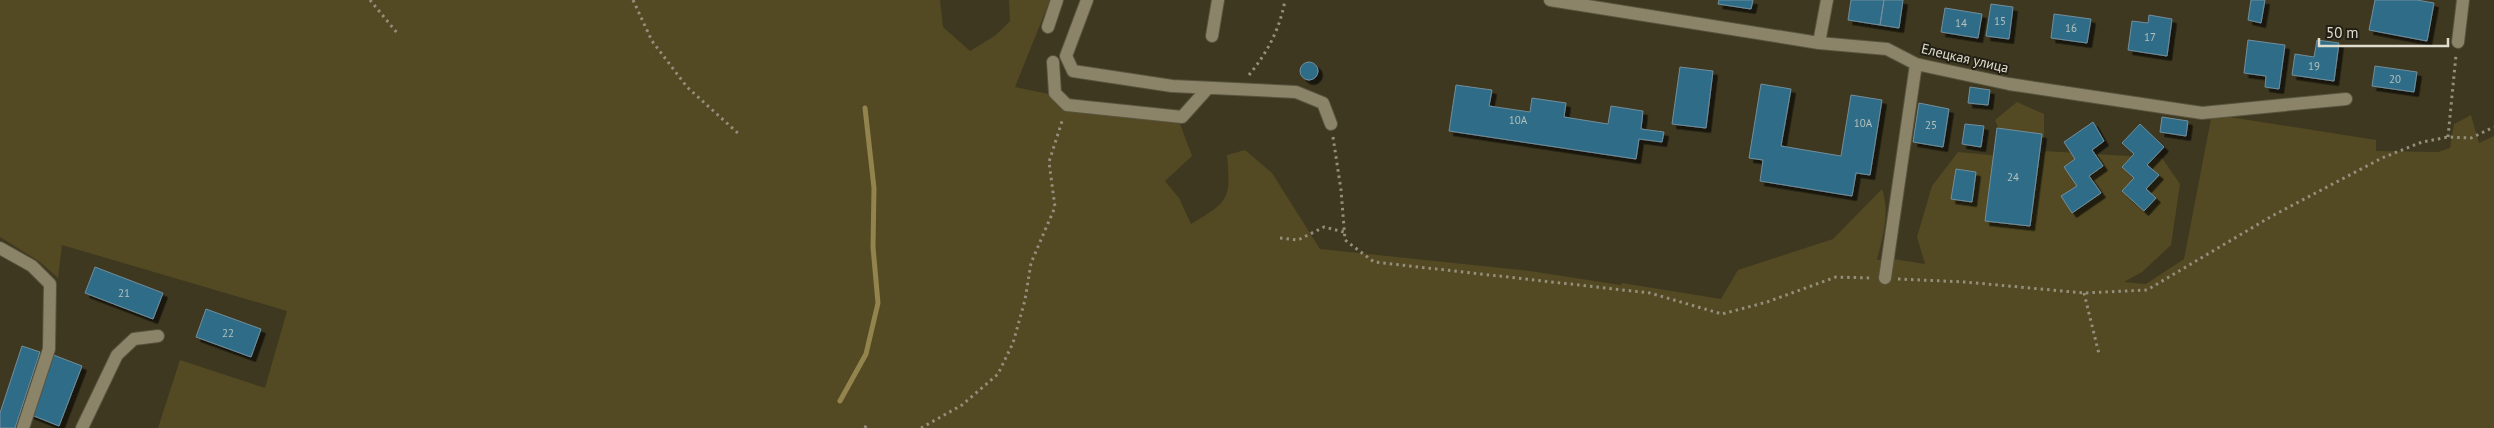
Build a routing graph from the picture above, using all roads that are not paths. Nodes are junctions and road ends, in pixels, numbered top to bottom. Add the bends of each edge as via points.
1 (1057, 0) edge
2 (1087, 0) edge
3 (1218, 0) edge
4 (1550, 0) edge
5 (1827, 0) edge
6 (2464, 0) edge
7 (1048, 27) dead end
8 (1212, 36) dead end
9 (2458, 42) road end
10 (1819, 43) junction
11 (1053, 62) dead end
12 (1916, 64) junction
13 (1208, 88) junction
14 (2346, 99) dead end
15 (1331, 124) road end
16 (0, 248) edge
17 (1885, 278) road end
18 (158, 336) dead end
19 (23, 428) edge
20 (82, 428) edge

1 - 7 street
2 - 13 street via 1066,56 1073,71 1172,86
3 - 8 street
4 - 10 street, Елецкая улица
5 - 10 street
6 - 9 street
10 - 12 street, Елецкая улица via 1887,49
11 - 13 street via 1055,92 1067,106 1182,118
12 - 14 street, Елецкая улица via 2009,84 2202,113
12 - 17 street
13 - 15 street via 1296,92 1323,103
16 - 19 street via 32,266 50,284 49,349
18 - 20 street via 134,339 117,354

